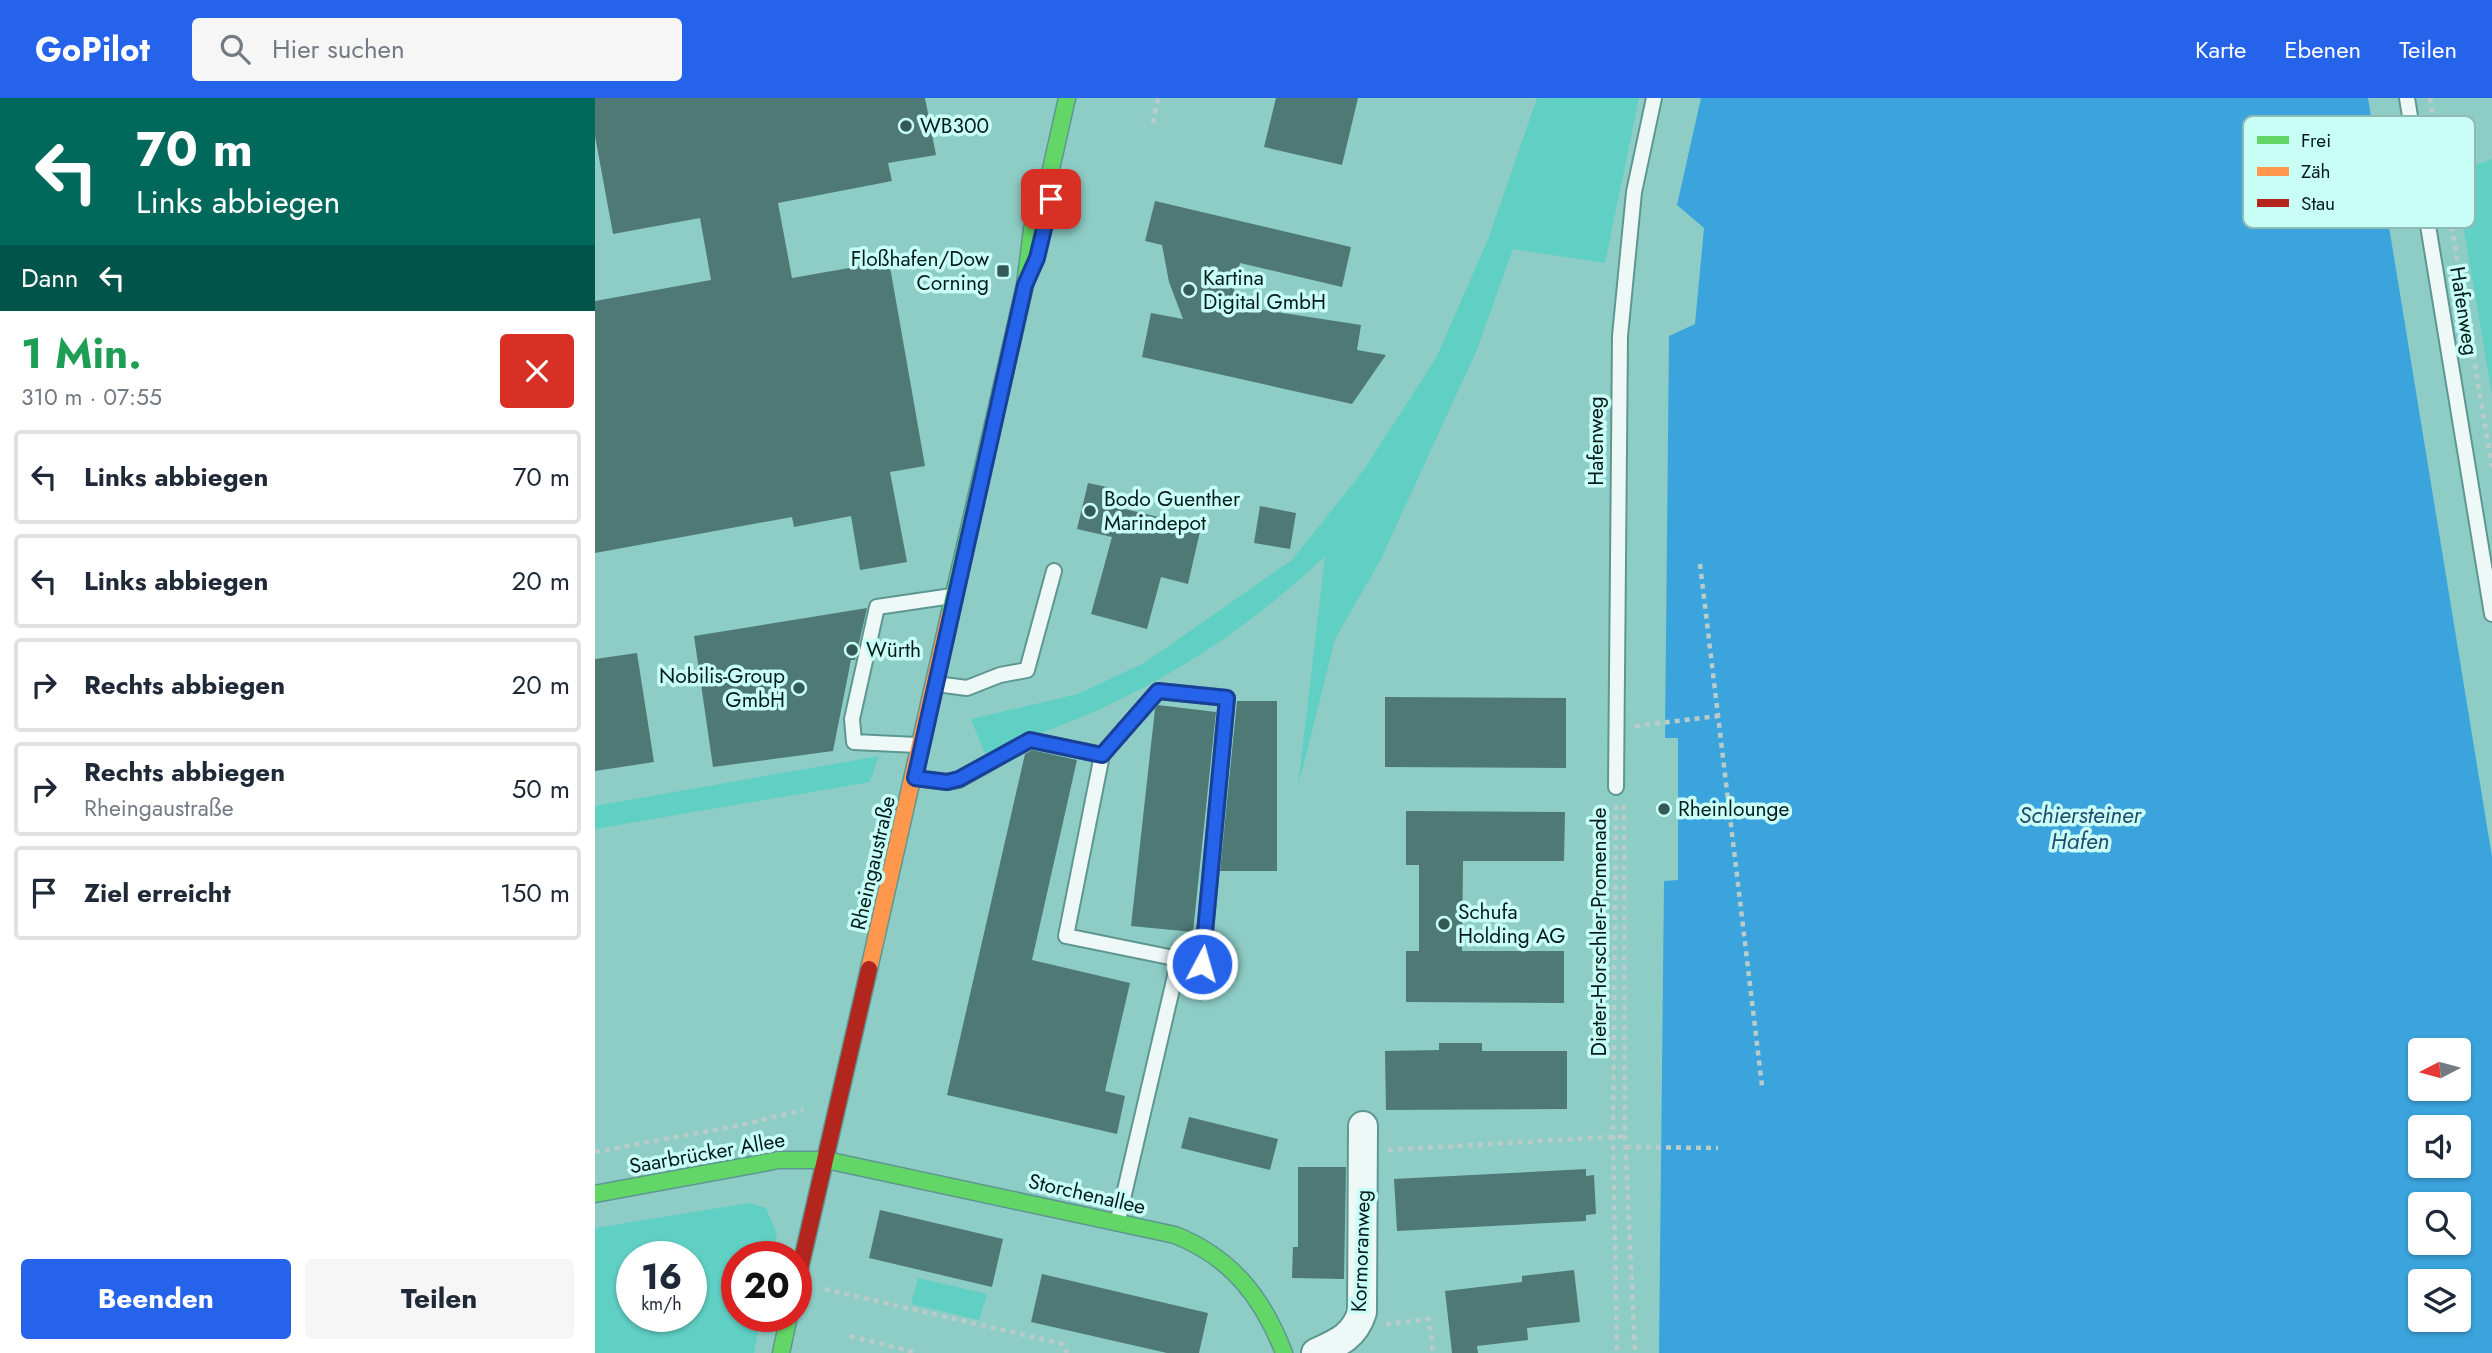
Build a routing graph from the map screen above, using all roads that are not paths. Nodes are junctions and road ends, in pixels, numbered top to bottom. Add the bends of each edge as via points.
1 (1067, 98) edge
2 (1654, 98) edge
3 (2407, 98) edge
4 (2410, 116) edge
5 (2428, 228) edge
6 (1054, 571) dead end
7 (954, 596) junction
8 (2492, 614) edge
9 (935, 684) junction
10 (922, 745) junction
11 (1102, 755) junction
12 (915, 778) junction
13 (1616, 787) road end
14 (1202, 964) dead end
15 (1363, 1126) dead end
16 (826, 1160) junction
17 (595, 1194) edge
18 (1118, 1223) junction
19 (807, 1241) edge
20 (786, 1332) edge
21 (781, 1353) edge
22 (1284, 1353) edge
23 (1316, 1353) edge

1 - 7 main road, Rheingaustraße via 1049,178 1049,214 1025,285
2 - 13 lane, Hafenweg via 1634,192 1620,337
3 - 4 lane, Hafenweg
5 - 8 lane, Hafenweg
6 - 9 lane via 1027,670 967,688
7 - 9 main road, Rheingaustraße
7 - 10 lane via 877,607 852,719 854,742
9 - 10 main road, Rheingaustraße
10 - 12 main road, Rheingaustraße
11 - 12 lane via 1030,740 959,779
11 - 14 lane via 1158,691 1227,698
11 - 18 lane via 1066,936 1179,959
12 - 16 main road, Rheingaustraße
15 - 23 street, Kormoranweg via 1364,1297 1358,1327
16 - 17 main road, Saarbrücker Allee via 779,1160
16 - 18 main road, Storchenallee
16 - 19 main road, Rheingaustraße
18 - 22 main road, Storchenallee via 1189,1240 1213,1252 1259,1300
20 - 21 main road

